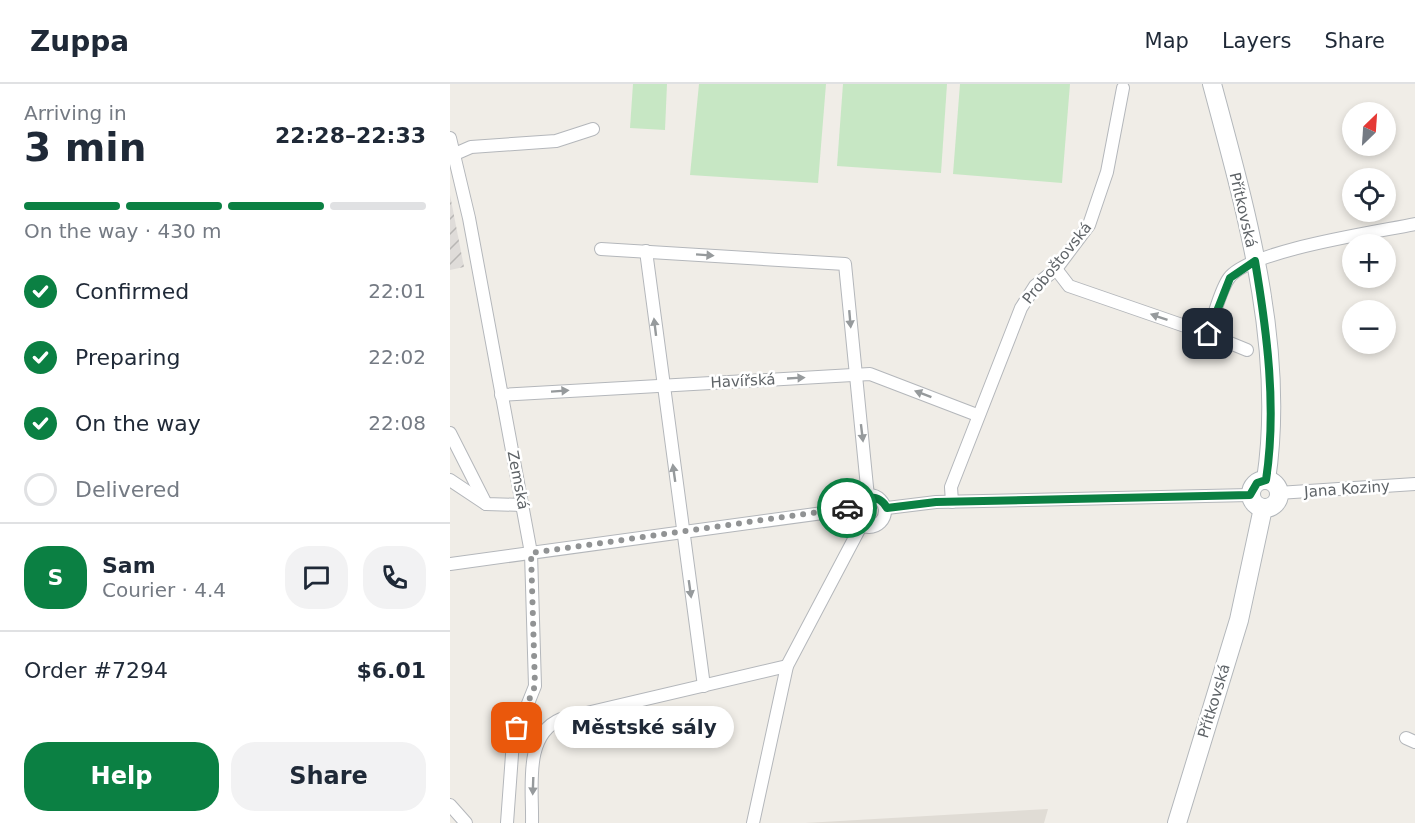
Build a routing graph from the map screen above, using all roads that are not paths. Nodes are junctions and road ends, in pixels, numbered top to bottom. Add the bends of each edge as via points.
1 (1212, 84) edge
2 (1124, 88) dead end
3 (593, 129) dead end
4 (450, 138) edge
5 (455, 154) junction
6 (1415, 224) edge
7 (601, 249) dead end
8 (646, 251) junction
9 (1255, 261) junction
10 (1056, 269) junction
11 (1208, 334) junction
12 (1247, 350) dead end
13 (855, 375) junction
14 (662, 385) junction
15 (501, 395) junction
16 (977, 415) junction
17 (450, 433) edge
18 (450, 480) edge
19 (1415, 484) edge
20 (1272, 487) junction
21 (1250, 495) junction
22 (868, 497) junction
23 (952, 502) junction
24 (486, 504) junction
25 (523, 505) junction
26 (852, 508) junction
27 (887, 508) junction
28 (1263, 508) junction
29 (862, 524) junction
30 (682, 531) junction
31 (531, 553) junction
32 (450, 564) edge
33 (787, 666) junction
34 (704, 686) junction
35 (450, 806) edge
36 (466, 823) edge
37 (507, 823) edge
38 (532, 823) edge
39 (753, 823) edge
40 (1177, 823) edge

1 - 9 street, Přítkovská
2 - 10 street, Proboštovská via 1098,206 1089,225
3 - 5 street via 556,141 471,147
4 - 5 street, Zemská
5 - 15 street, Zemská
6 - 9 street
7 - 8 street
8 -> 13 street via 845,264
14 -> 8 street
9 - 11 street via 1230,278
9 - 20 street, Přítkovská via 1269,374
11 -> 10 street via 1069,286
10 - 16 street, Proboštovská via 1035,286 1021,308
11 - 12 street
14 -> 13 street, Havířská
16 -> 13 street, Havířská via 870,374
13 -> 22 street
15 -> 14 street, Havířská
30 -> 14 street
15 - 25 street, Zemská
16 - 23 street, Proboštovská via 951,487
17 - 24 street
18 - 24 street
19 - 20 street, Jana Koziny
20 - 21 street via 1257,483
20 - 28 street via 1273,505
21 - 23 street
21 - 28 street via 1254,504
22 - 26 street
22 - 27 street via 880,500
23 - 27 street
24 - 25 street
25 - 31 street, Zemská
26 - 29 street via 854,519
26 - 30 street
27 - 29 street via 880,522
28 - 40 street, Přítkovská via 1239,620
29 - 33 street
30 - 31 street
30 -> 34 street
31 - 32 street
31 - 37 street, Zemská via 535,686 513,741
33 - 34 street
33 - 39 street
34 -> 38 street via 550,724 541,732 535,751
35 - 36 street

